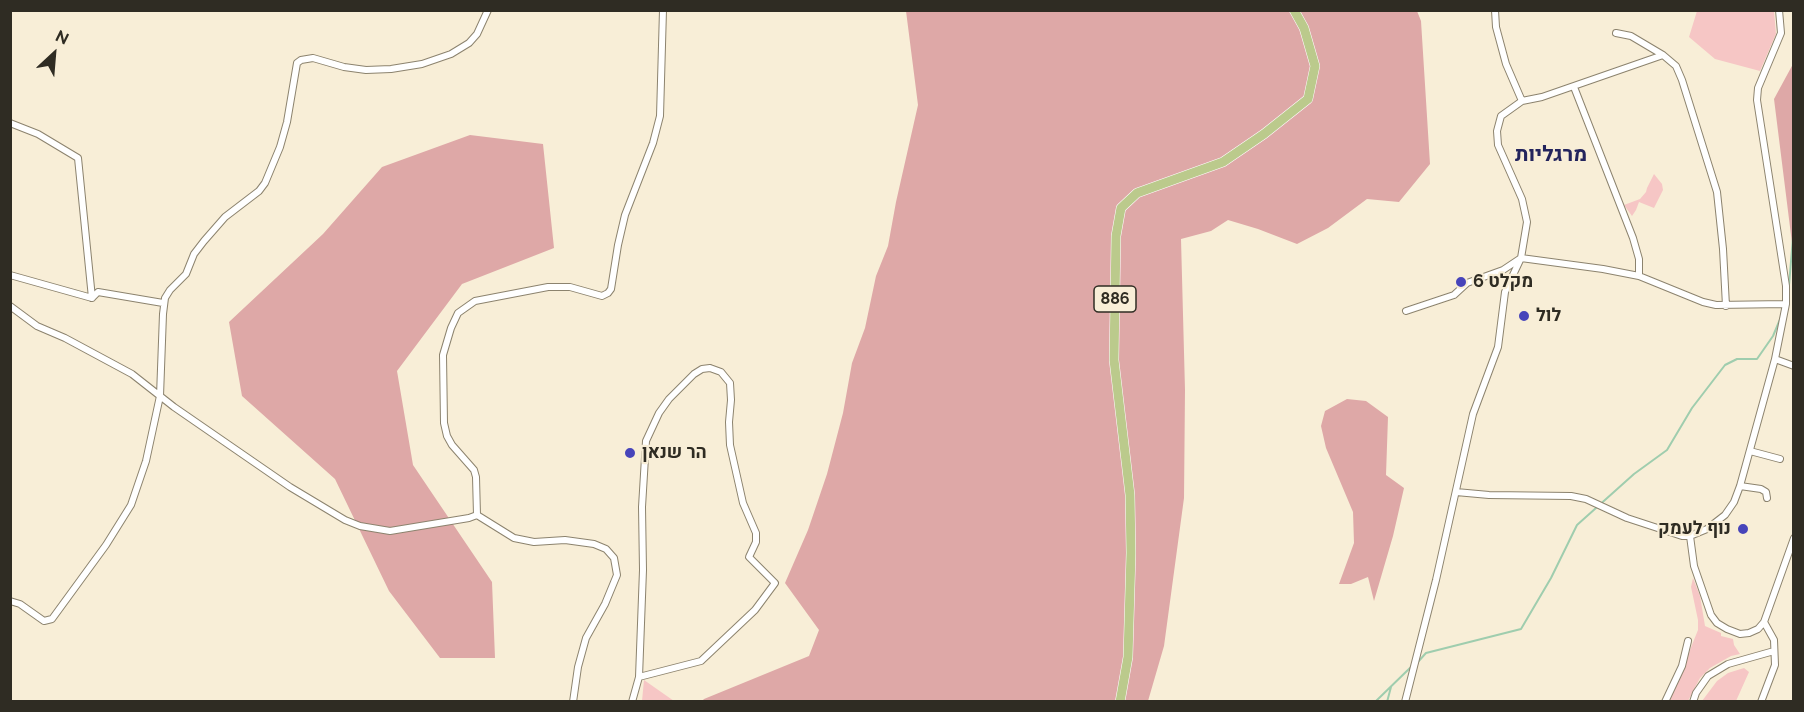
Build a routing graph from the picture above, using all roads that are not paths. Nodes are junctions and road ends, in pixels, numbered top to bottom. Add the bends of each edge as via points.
1 (488, 10) edge
2 (663, 10) edge
3 (1294, 10) edge
4 (1495, 10) edge
5 (1779, 10) edge
6 (1616, 33) dead end
7 (1663, 55) junction
8 (1574, 87) junction
9 (1522, 101) junction
10 (10, 123) edge
11 (1521, 258) junction
12 (10, 275) edge
13 (1639, 276) junction
14 (92, 298) junction
15 (164, 303) junction
16 (1786, 304) junction
17 (10, 306) edge
18 (1726, 306) junction
19 (1406, 312) dead end
20 (1775, 359) junction
21 (1794, 366) edge
22 (160, 396) junction
23 (1750, 451) junction
24 (1780, 459) dead end
25 (1740, 486) junction
26 (1456, 492) junction
27 (1767, 498) dead end
28 (477, 515) junction
29 (1690, 536) junction
30 (1794, 538) edge
31 (10, 602) edge
32 (1764, 622) junction
33 (1688, 641) dead end
34 (1774, 651) junction
35 (639, 677) junction
36 (573, 702) edge
37 (632, 702) edge
38 (1120, 702) edge
39 (1405, 702) edge
40 (1665, 702) edge
41 (1693, 702) edge
42 (1761, 702) edge

1 - 15 street via 469,43 422,64 366,70 313,58 297,63 287,122 265,183 204,241
2 - 28 street via 659,122 623,223 611,289 602,296 570,287 548,287 475,301 458,313 451,328 443,355 444,423 452,445 474,470
3 - 38 main road, 886 via 1304,28 1315,66 1308,99 1223,162 1137,193 1121,208 1116,236 1114,360 1130,495 1131,553 1128,657
4 - 9 street via 1506,64
5 - 16 street via 1781,33 1758,88 1757,100
6 - 7 street via 1631,36
7 - 8 street
7 - 18 street via 1676,66 1682,80 1717,192
8 - 9 street
8 - 13 street via 1633,238
9 - 11 street via 1501,116 1497,131 1498,145 1522,199 1527,222
10 - 14 street via 38,134 78,158
11 - 13 street
11 - 19 street via 1503,270 1467,283 1454,295
11 - 26 street via 1505,292 1498,347 1473,414
12 - 14 street
13 - 18 street via 1703,303
14 - 15 street via 98,292
15 - 22 street
16 - 18 street
16 - 20 street
17 - 22 street via 37,326 132,374
20 - 21 street
20 - 23 street
22 - 28 street via 290,487 360,526 390,531
22 - 31 street via 146,461 131,505 90,569 50,620 44,621 20,604
23 - 24 street
23 - 25 street
25 - 27 street via 1761,489
25 - 29 street via 1725,515 1707,530
26 - 29 street via 1571,496
26 - 39 street
28 - 36 street via 514,538 594,544 614,558 617,575 586,638
29 - 32 street via 1694,566 1717,623 1740,634 1758,629
30 - 32 street
32 - 34 street via 1774,640
33 - 40 street via 1682,666
34 - 41 street via 1728,664 1708,676
34 - 42 street via 1775,665
35 - 35 street via 701,660 754,610 775,583 749,557 756,534 743,503 730,445 730,383 721,372 710,368 694,374 669,399 646,441
35 - 37 street

